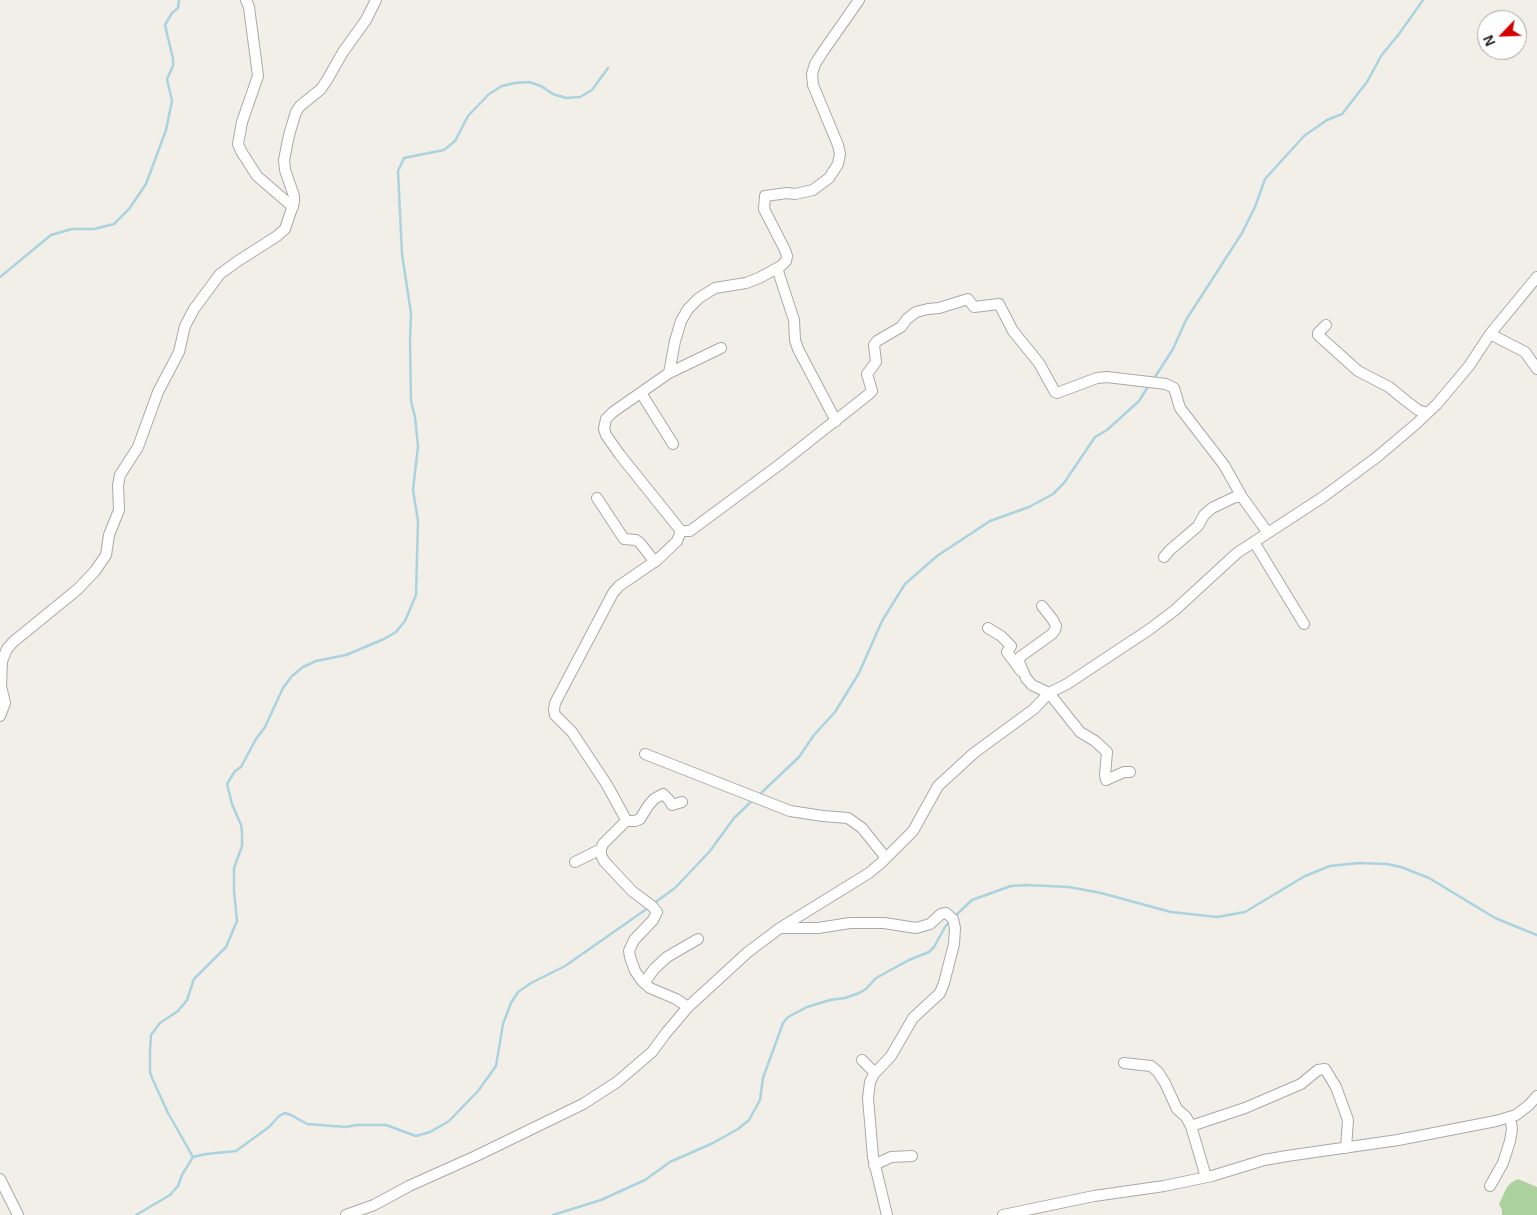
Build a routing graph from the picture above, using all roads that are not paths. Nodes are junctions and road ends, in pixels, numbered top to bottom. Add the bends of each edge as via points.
1 (246, 0) edge
2 (376, 0) edge
3 (859, 0) edge
4 (293, 207) junction
5 (777, 268) junction
6 (1537, 277) edge
7 (1326, 325) dead end
8 (1490, 334) junction
9 (721, 348) dead end
10 (1537, 369) edge
11 (669, 373) junction
12 (641, 393) junction
13 (1427, 413) junction
14 (836, 421) junction
15 (673, 444) dead end
16 (1242, 497) junction
17 (596, 498) dead end
18 (680, 531) junction
19 (1268, 534) junction
20 (1254, 542) junction
21 (1164, 557) dead end
22 (655, 562) junction
23 (1042, 606) dead end
24 (1304, 624) dead end
25 (988, 628) dead end
26 (1026, 678) junction
27 (1049, 693) junction
28 (0, 716) edge
29 (645, 754) dead end
30 (1130, 772) dead end
31 (682, 802) dead end
32 (626, 821) junction
33 (601, 849) junction
34 (886, 858) junction
35 (575, 862) dead end
36 (780, 928) junction
37 (698, 939) dead end
38 (644, 983) junction
39 (688, 1007) junction
40 (862, 1060) dead end
41 (1124, 1063) dead end
42 (876, 1072) junction
43 (1537, 1096) edge
44 (1510, 1117) junction
45 (1191, 1126) junction
46 (1346, 1148) junction
47 (912, 1156) dead end
48 (874, 1165) junction
49 (1206, 1177) junction
50 (0, 1178) edge
51 (1490, 1186) dead end
52 (18, 1215) edge
53 (346, 1215) edge
54 (887, 1215) edge
55 (1003, 1215) edge

1 - 4 street via 258,76 238,144 257,176
2 - 4 street via 327,80 296,112 284,160 294,196
3 - 5 street via 815,64 812,74 813,84 838,144 838,164 829,178 813,190 764,196 764,209 787,256
4 - 28 street via 277,236 220,274 194,309 138,447 120,475 119,510 109,534 106,555 78,589 8,649 2,660 1,686 5,703
5 - 11 street via 746,283 715,288 692,304 681,321
5 - 14 street via 794,320 798,349
6 - 8 street
7 - 13 street via 1318,335 1358,371 1390,387 1418,410
8 - 10 street via 1525,352
8 - 13 street via 1469,366
9 - 11 street
11 - 12 street
12 - 15 street
12 - 18 street via 613,412 606,419 604,429 620,455
13 - 19 street via 1377,456
14 - 16 street via 872,391 867,374 876,362 875,343 901,327 907,318 916,312 963,299 968,299 976,307 999,304 1013,331 1039,363 1057,393 1102,377 1166,384 1174,388 1180,408 1224,465
14 - 18 street via 690,531
16 - 19 street
16 - 21 street via 1212,508 1198,526
17 - 22 street via 624,539 636,540
18 - 22 street via 678,541
19 - 20 street
20 - 24 street
20 - 27 street via 1150,629
22 - 32 street via 613,593 554,710 598,770
23 - 26 street via 1056,626 1052,634 1020,657
25 - 26 street via 1011,646 1008,653
26 - 27 street
27 - 30 street via 1080,732 1107,752 1106,780
27 - 34 street via 1034,709 974,753 938,786 913,832
29 - 34 street via 790,811 848,818 862,828
31 - 32 street via 672,805 663,794 660,795 640,819
32 - 33 street
33 - 35 street
33 - 38 street via 604,861 657,912 634,940 630,951 635,972
34 - 36 street via 868,873
36 - 39 street via 748,952
36 - 42 street via 818,928 850,923 916,928 930,924 941,914 946,913 953,919 954,944 940,992 913,1018 891,1056
37 - 38 street via 667,957
38 - 39 street
39 - 53 street via 652,1052 602,1093 374,1205
40 - 42 street
41 - 45 street via 1154,1068 1177,1109
42 - 48 street via 870,1082 868,1098
43 - 44 street
44 - 46 street
44 - 51 street via 1510,1141
45 - 46 street via 1301,1084 1324,1069 1336,1087 1348,1120
45 - 49 street
46 - 49 street via 1264,1160
47 - 48 street via 891,1157
48 - 54 street
49 - 55 street
50 - 52 street

